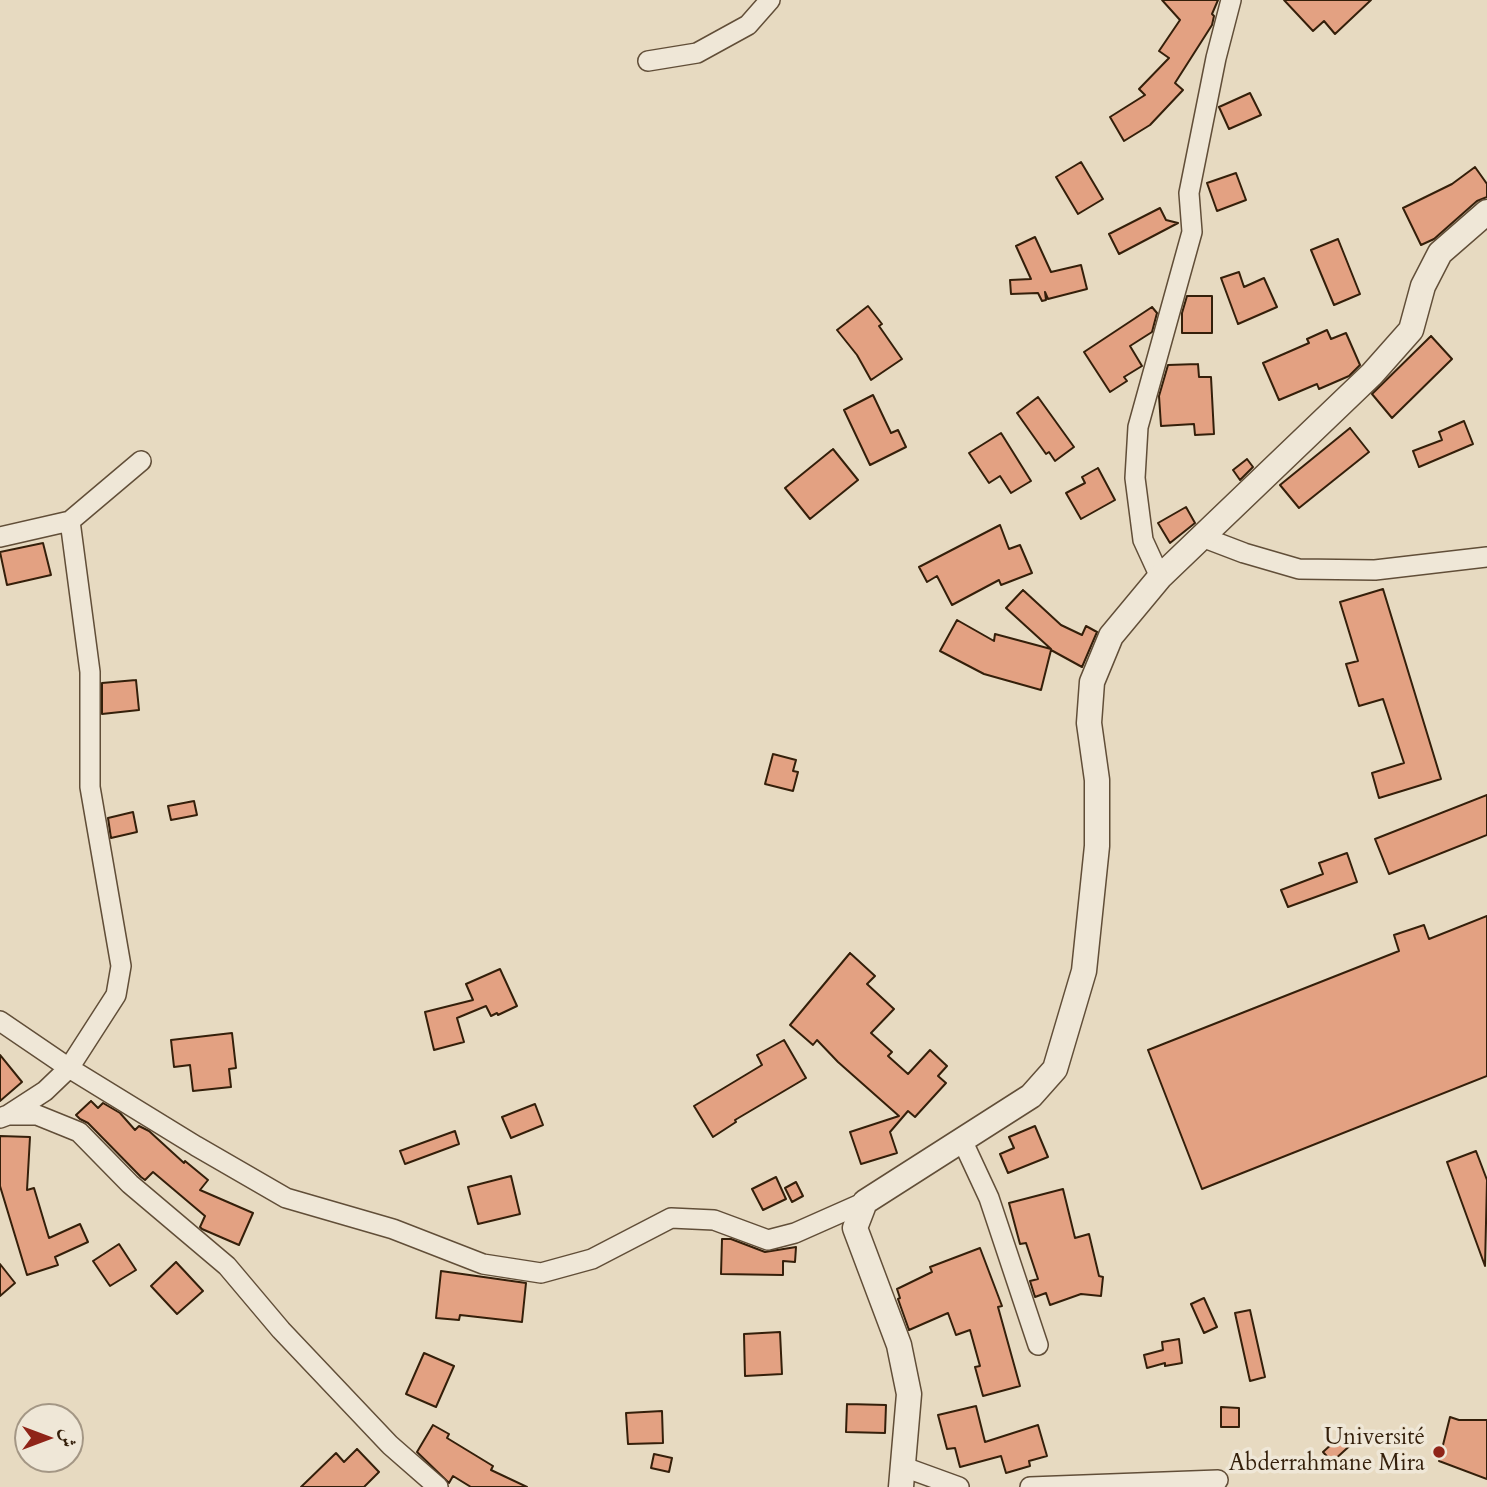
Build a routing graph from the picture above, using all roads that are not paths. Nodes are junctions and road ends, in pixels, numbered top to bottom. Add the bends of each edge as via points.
1 (770, 0) edge
2 (1231, 0) edge
3 (648, 61) dead end
4 (1487, 212) edge
5 (141, 461) dead end
6 (69, 521) junction
7 (0, 537) edge
8 (1202, 537) junction
9 (1487, 558) edge
10 (1160, 577) junction
11 (0, 1021) edge
12 (69, 1068) junction
13 (4, 1117) edge
14 (962, 1140) junction
15 (865, 1202) junction
16 (1038, 1345) dead end
17 (903, 1477) edge
18 (1218, 1480) dead end
19 (438, 1487) edge
20 (959, 1487) edge
21 (1030, 1487) edge

1 - 3 street via 748,25 697,54
2 - 10 street via 1189,193 1192,232 1138,427 1135,478 1143,540
4 - 8 street via 1440,253 1423,286 1411,330 1372,374
5 - 6 street
6 - 7 street
6 - 12 street via 90,672 90,787 121,966 116,995
8 - 9 street via 1299,569 1375,570
8 - 10 street
10 - 14 street via 1111,636 1092,682 1089,723 1097,780 1097,846 1084,971 1055,1069 1031,1096
11 - 12 street
12 - 13 street via 45,1091
12 - 15 street via 286,1198 393,1229 483,1264 541,1273 592,1259 671,1218 714,1220 768,1240
13 - 19 street via 37,1115 79,1132 130,1184 227,1266 390,1445
14 - 15 street
14 - 16 street via 989,1198
15 - 17 street via 855,1228 899,1345 909,1394
17 - 20 street
18 - 21 street

